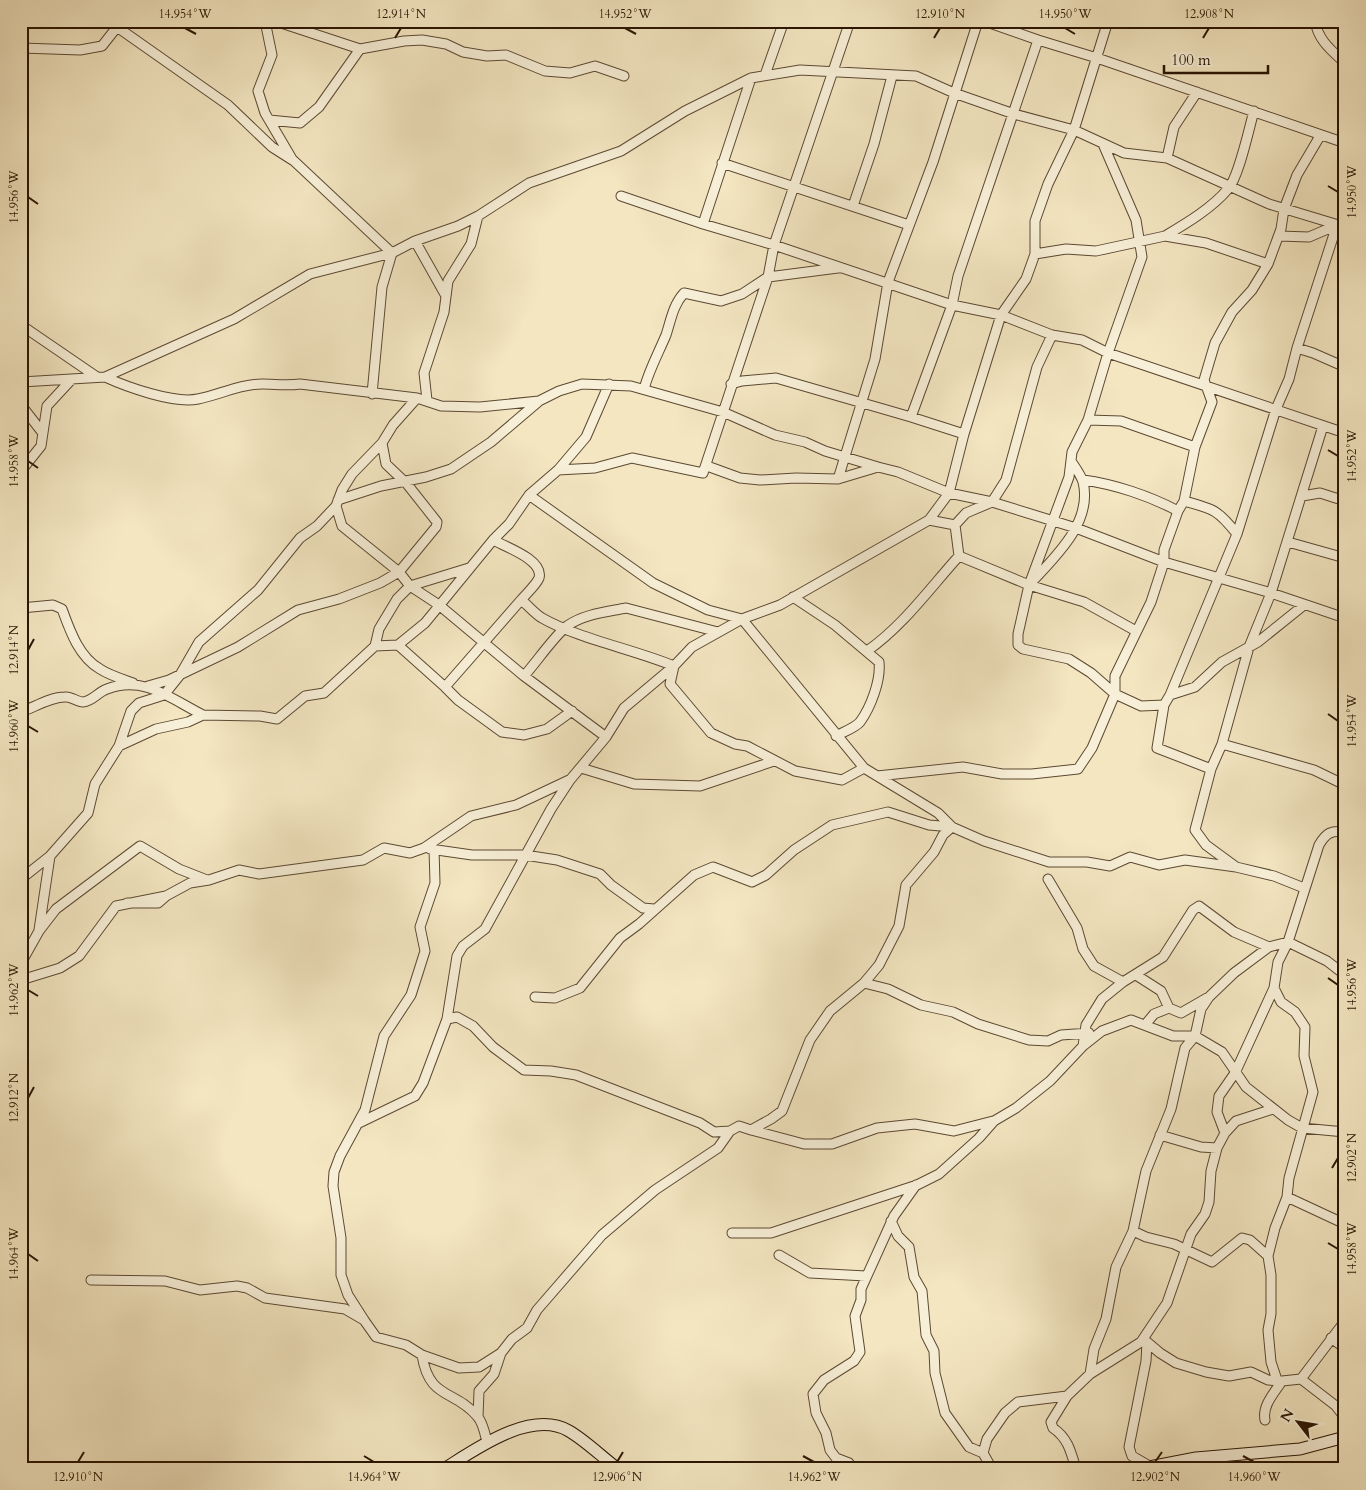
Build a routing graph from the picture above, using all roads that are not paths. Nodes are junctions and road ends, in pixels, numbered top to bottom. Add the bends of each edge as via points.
1 (106, 21) edge
2 (132, 21) edge
3 (264, 21) edge
4 (274, 21) edge
5 (784, 21) edge
6 (850, 21) edge
7 (978, 21) edge
8 (984, 21) edge
9 (1108, 21) edge
10 (1315, 21) edge
11 (117, 27) junction
12 (1038, 40) junction
13 (21, 48) edge
14 (360, 49) junction
15 (1097, 58) junction
16 (1345, 62) edge
17 (834, 72) junction
18 (765, 75) junction
19 (624, 76) dead end
20 (892, 76) junction
21 (751, 78) junction
22 (1197, 92) junction
23 (954, 93) junction
24 (1254, 111) junction
25 (1014, 114) junction
26 (269, 120) junction
27 (1074, 130) junction
28 (1320, 136) junction
29 (1345, 143) edge
30 (1103, 144) junction
31 (1167, 158) junction
32 (294, 161) junction
33 (722, 163) junction
34 (795, 187) junction
35 (1229, 188) junction
36 (620, 196) dead end
37 (853, 206) junction
38 (1284, 210) junction
39 (478, 216) junction
40 (703, 224) junction
41 (909, 225) junction
42 (1341, 226) edge
43 (1165, 236) junction
44 (1279, 236) junction
45 (1140, 240) junction
46 (415, 241) junction
47 (774, 245) junction
48 (392, 253) junction
49 (1035, 254) junction
50 (1268, 264) junction
51 (843, 267) junction
52 (768, 277) junction
53 (888, 282) junction
54 (446, 296) junction
55 (952, 305) junction
56 (1001, 315) junction
57 (21, 325) edge
58 (1052, 335) junction
59 (1297, 348) junction
60 (1108, 353) junction
61 (1345, 366) edge
62 (101, 377) junction
63 (72, 379) junction
64 (21, 382) edge
65 (608, 384) junction
66 (731, 384) junction
67 (1207, 386) junction
68 (644, 389) junction
69 (372, 394) junction
70 (417, 398) junction
71 (427, 400) junction
72 (539, 402) junction
73 (863, 402) junction
74 (21, 405) edge
75 (1276, 409) junction
76 (723, 412) junction
77 (911, 417) junction
78 (1088, 420) junction
79 (1323, 426) junction
80 (42, 432) junction
81 (1345, 433) edge
82 (964, 434) junction
83 (382, 443) junction
84 (1195, 447) junction
85 (846, 458) junction
86 (1072, 461) junction
87 (707, 466) junction
88 (878, 467) junction
89 (558, 470) junction
90 (21, 471) edge
91 (838, 479) junction
92 (1082, 480) junction
93 (404, 482) junction
94 (949, 493) junction
95 (529, 496) junction
96 (1302, 496) junction
97 (1184, 501) junction
98 (1345, 501) edge
99 (992, 502) junction
100 (337, 503) junction
101 (1178, 511) junction
102 (929, 520) junction
103 (1052, 522) junction
104 (955, 525) junction
105 (1076, 528) junction
106 (1237, 534) junction
107 (493, 540) junction
108 (1288, 542) junction
109 (959, 556) junction
110 (1345, 558) edge
111 (1164, 562) junction
112 (472, 567) junction
113 (399, 572) junction
114 (1218, 578) junction
115 (1029, 585) junction
116 (410, 586) junction
117 (1271, 593) junction
118 (793, 597) junction
119 (521, 600) junction
120 (439, 605) junction
121 (1304, 605) junction
122 (21, 608) edge
123 (1345, 618) edge
124 (742, 619) junction
125 (566, 627) junction
126 (1136, 631) junction
127 (718, 632) junction
128 (484, 643) junction
129 (398, 645) junction
130 (375, 646) junction
131 (1249, 647) junction
132 (867, 650) junction
133 (674, 666) junction
134 (180, 675) junction
135 (524, 676) junction
136 (133, 683) junction
137 (148, 686) junction
138 (445, 687) junction
139 (1115, 694) junction
140 (164, 695) junction
141 (1170, 695) junction
142 (1164, 705) junction
143 (572, 711) junction
144 (21, 712) edge
145 (203, 716) junction
146 (836, 736) junction
147 (606, 737) junction
148 (1222, 744) junction
149 (119, 746) junction
150 (774, 761) junction
151 (581, 768) junction
152 (864, 768) junction
153 (1211, 769) junction
154 (877, 776) junction
155 (570, 780) junction
156 (1345, 785) edge
157 (952, 827) junction
158 (1345, 832) edge
159 (424, 848) junction
160 (434, 849) junction
161 (526, 855) junction
162 (50, 856) junction
163 (1236, 867) junction
164 (1048, 878) dead end
165 (21, 879) edge
166 (209, 880) junction
167 (1304, 888) junction
168 (654, 908) junction
169 (39, 931) junction
170 (1288, 942) junction
171 (1270, 946) junction
172 (21, 963) edge
173 (1136, 975) junction
174 (1345, 975) edge
175 (21, 980) edge
176 (1123, 982) junction
177 (864, 983) junction
178 (1274, 988) junction
179 (1210, 996) junction
180 (535, 998) dead end
181 (1169, 1008) junction
182 (447, 1019) junction
183 (1144, 1025) junction
184 (1102, 1031) junction
185 (1085, 1033) junction
186 (1196, 1036) junction
187 (1083, 1046) junction
188 (1235, 1074) junction
189 (1273, 1108) junction
190 (994, 1121) junction
191 (359, 1123) junction
192 (1302, 1128) junction
193 (751, 1130) junction
194 (730, 1131) junction
195 (1345, 1132) edge
196 (1225, 1133) junction
197 (1160, 1135) junction
198 (1217, 1148) junction
199 (916, 1185) junction
200 (1287, 1197) junction
201 (891, 1221) junction
202 (1345, 1224) edge
203 (1132, 1231) junction
204 (732, 1233) dead end
205 (1185, 1250) junction
206 (779, 1255) dead end
207 (1268, 1256) junction
208 (866, 1276) junction
209 (91, 1280) dead end
210 (364, 1320) junction
211 (1345, 1321) edge
212 (1331, 1338) junction
213 (1144, 1342) junction
214 (1345, 1348) edge
215 (501, 1353) junction
216 (422, 1355) junction
217 (1090, 1374) junction
218 (1301, 1379) junction
219 (1280, 1381) junction
220 (1067, 1396) junction
221 (478, 1417) junction
222 (1345, 1418) edge
223 (1265, 1420) dead end
224 (1345, 1437) edge
225 (487, 1442) junction
226 (983, 1453) junction
227 (1151, 1466) junction
228 (444, 1469) edge
229 (618, 1469) edge
230 (853, 1469) edge
231 (992, 1469) edge
232 (1076, 1469) edge
233 (1139, 1469) edge

1 - 11 street
2 - 11 street
3 - 26 street via 272,55 258,91 264,114
4 - 14 street
5 - 18 street
6 - 17 street
7 - 23 street
8 - 12 street
9 - 15 street
10 - 16 street via 1316,30 1324,42
11 - 13 street via 102,46 80,50
11 - 32 street via 228,105 272,147
12 - 15 street
12 - 25 street
14 - 19 street via 422,40 438,42 463,52 506,55 545,71 570,72 595,66
14 - 26 street via 319,107 300,123
15 - 22 street
15 - 27 street
17 - 18 street via 800,70
17 - 20 street
17 - 34 street
18 - 21 street
20 - 23 street via 916,76
20 - 37 street
21 - 33 street
21 - 39 street via 685,110 621,151 529,183
22 - 24 street
22 - 31 street via 1174,127
23 - 25 street
23 - 41 street
24 - 28 street
24 - 35 street via 1244,150
25 - 27 street
25 - 55 street via 958,276
26 - 32 street
27 - 30 street
27 - 49 street via 1048,184 1035,221
28 - 29 street
28 - 38 street via 1297,175
30 - 31 street via 1124,153
30 - 45 street via 1136,220
31 - 35 street
32 - 48 street
33 - 34 street
33 - 40 street
34 - 37 street
34 - 47 street
35 - 38 street
35 - 43 street via 1187,223
36 - 40 street
37 - 41 street
38 - 42 street
38 - 44 street
39 - 46 street
39 - 54 street via 471,244 448,281
40 - 47 street
41 - 53 street
42 - 44 street via 1309,238
42 - 59 street
43 - 45 street
43 - 50 street via 1206,243
44 - 50 street
45 - 49 street via 1096,251 1066,249
45 - 60 street via 1142,257
46 - 48 street
46 - 54 street
47 - 51 street
47 - 52 street
48 - 62 street via 310,274 234,319
48 - 69 street via 382,288
49 - 56 street via 1026,279
50 - 67 street via 1252,290 1232,312 1215,344 1204,380
51 - 52 street
51 - 53 street
52 - 66 street
52 - 68 street via 742,294 721,301 684,293 676,302
53 - 55 street
53 - 73 street
54 - 71 street via 424,373
55 - 56 street
55 - 77 street
56 - 58 street
56 - 82 street
57 - 62 street
58 - 60 street via 1082,340
58 - 99 street via 1037,367 1006,480
59 - 61 street
59 - 75 street via 1290,379
60 - 67 street
60 - 78 street
62 - 63 street
62 - 69 street via 169,397 196,400 262,384 300,384
63 - 64 street
63 - 80 street via 47,406
65 - 68 street
65 - 72 street via 582,384
65 - 89 street via 586,437
66 - 73 street via 776,378
66 - 76 street
67 - 75 street
67 - 84 street via 1212,402
68 - 76 street
69 - 70 street
70 - 71 street
70 - 83 street
71 - 72 street via 442,406 480,407
72 - 93 street via 451,470
73 - 77 street
73 - 85 street
74 - 80 street
75 - 79 street
75 - 106 street
76 - 85 street via 774,435 805,442
76 - 87 street
77 - 82 street
78 - 84 street via 1121,421
78 - 86 street via 1072,452
79 - 81 street
79 - 96 street
80 - 90 street via 41,446
82 - 94 street
83 - 93 street via 386,464
83 - 100 street via 352,474
84 - 97 street
85 - 88 street
85 - 91 street
86 - 92 street
86 - 103 street
87 - 89 street via 703,474 632,458 595,468
87 - 91 street via 740,478 760,480
88 - 91 street
88 - 94 street
89 - 95 street
92 - 101 street via 1128,491
92 - 105 street via 1085,499
93 - 100 street via 381,486
93 - 113 street via 437,522
94 - 99 street
94 - 102 street
95 - 107 street
95 - 124 street via 653,583 708,610
96 - 98 street via 1320,493
96 - 108 street
97 - 101 street
97 - 106 street via 1211,508 1222,515
99 - 103 street
99 - 104 street via 966,513
100 - 113 street via 342,526
100 - 134 street via 317,526 300,538 258,590 199,642
101 - 111 street via 1164,550
102 - 104 street
102 - 118 street
103 - 105 street
103 - 115 street
104 - 109 street
105 - 111 street
105 - 115 street via 1057,555
106 - 114 street
107 - 112 street
107 - 119 street via 535,562 540,570 538,579
108 - 110 street
108 - 117 street
109 - 115 street
109 - 132 street via 880,642
111 - 114 street
111 - 126 street via 1151,602
112 - 116 street
112 - 120 street
113 - 116 street
113 - 134 street via 380,584 298,610 238,647
114 - 117 street
114 - 141 street
115 - 126 street via 1084,602
115 - 139 street via 1018,645 1023,649 1069,659
116 - 120 street
116 - 130 street via 397,599 380,629
117 - 121 street
117 - 131 street
118 - 124 street
118 - 132 street
119 - 125 street via 541,617
119 - 128 street
120 - 128 street
120 - 129 street via 425,623
121 - 123 street
121 - 131 street
122 - 136 street via 53,605 62,610 74,641 87,657 99,669
124 - 127 street
124 - 146 street
125 - 127 street via 584,617 626,608
125 - 133 street
125 - 135 street
126 - 139 street via 1115,676
127 - 133 street via 692,647
128 - 135 street
128 - 138 street
129 - 130 street
129 - 138 street
130 - 145 street via 324,692 305,696 277,719
131 - 141 street via 1222,662 1195,687
131 - 148 street
132 - 146 street via 879,662 880,671 870,703 859,723
133 - 147 street via 624,708
133 - 150 street via 670,684 711,734 747,746
134 - 137 street
134 - 140 street
135 - 143 street
136 - 137 street
136 - 144 street via 106,689 82,702 67,696
137 - 140 street
138 - 143 street via 502,732 524,735 547,729
139 - 142 street via 1140,706
139 - 154 street via 1092,748 1078,769 1002,774 963,768
140 - 145 street
140 - 149 street via 139,703 131,711
141 - 142 street
142 - 153 street via 1157,748
143 - 147 street
145 - 149 street via 156,729
146 - 152 street
147 - 151 street
148 - 153 street
148 - 156 street via 1314,770
149 - 162 street via 95,784 88,813
150 - 151 street via 700,786 634,784
150 - 152 street via 795,771 842,780
151 - 155 street
152 - 154 street
153 - 163 street via 1195,830 1206,845
154 - 157 street via 938,813
155 - 159 street via 516,805 471,816
155 - 161 street
157 - 163 street via 1050,862 1110,866 1130,857 1159,865 1185,860
157 - 168 street via 929,825 888,812 832,825 752,882 713,867 694,875
157 - 177 street via 906,885 899,926 884,957
158 - 167 street via 1332,831 1324,835
159 - 160 street
159 - 166 street via 410,852 384,848 363,860 259,874 239,870
160 - 161 street via 472,855
160 - 191 street via 435,882 420,927 425,951 411,995 384,1036
161 - 168 street via 557,860 600,874 643,908
161 - 182 street via 485,929 463,946 457,956
162 - 165 street
162 - 169 street
163 - 167 street via 1274,876
164 - 176 street via 1077,928 1082,949 1094,966
166 - 169 street via 179,869 140,846 56,909
166 - 175 street via 190,883 166,896 116,906 79,956 60,968
167 - 170 street
168 - 180 street via 620,938 580,988 555,998
169 - 172 street
170 - 171 street
170 - 174 street via 1327,960
170 - 178 street via 1278,962
171 - 173 street via 1234,932 1199,906 1193,910 1163,958
171 - 179 street
173 - 176 street
173 - 181 street via 1162,991
176 - 185 street via 1102,999 1086,1025
177 - 185 street via 1029,1040 1048,1041 1061,1035
177 - 193 street via 822,1020 810,1040 782,1110
178 - 188 street
178 - 192 street via 1281,1002 1295,1012 1305,1027 1304,1056 1313,1092
179 - 181 street via 1181,1013
179 - 186 street via 1201,1009
181 - 183 street via 1154,1014
182 - 191 street via 415,1096
182 - 194 street via 457,1017 472,1026 524,1070 551,1070 576,1075 700,1123 714,1132
183 - 184 street via 1131,1020
183 - 186 street via 1172,1036
184 - 185 street
184 - 187 street
185 - 187 street
186 - 188 street via 1222,1052
186 - 197 street via 1185,1048 1171,1109
187 - 190 street via 1050,1081
188 - 189 street
188 - 196 street via 1219,1096 1217,1112
189 - 192 street
189 - 196 street via 1236,1121
190 - 193 street via 954,1132 916,1124 877,1128 832,1144 804,1144
190 - 199 street via 939,1174
191 - 210 street via 340,1156 333,1186 339,1217 341,1275 348,1295
192 - 195 street
192 - 200 street
193 - 194 street via 739,1126
194 - 215 street via 718,1148 655,1190 602,1235 537,1310 527,1328
196 - 198 street
197 - 198 street via 1201,1147
197 - 203 street via 1146,1171
198 - 205 street via 1211,1171 1209,1202
199 - 201 street
199 - 204 street via 771,1233
200 - 202 street
200 - 207 street
201 - 208 street
201 - 226 street via 898,1236 909,1247 914,1278 922,1291 926,1335 934,1351 935,1373 945,1413 969,1447
203 - 205 street
203 - 217 street via 1116,1268
205 - 207 street via 1212,1262 1242,1238 1250,1240
205 - 213 street via 1166,1303
206 - 208 street via 810,1272
207 - 219 street via 1271,1362
208 - 230 street via 855,1316 860,1352 854,1361 824,1380 813,1394 816,1413 830,1450 836,1458 849,1462
209 - 210 street via 164,1281 200,1290 238,1286 265,1298 344,1309
210 - 216 street via 376,1338 406,1344
211 - 212 street
212 - 214 street
212 - 218 street
213 - 217 street
213 - 219 street via 1176,1363 1206,1372 1229,1376 1251,1372 1268,1380
213 - 227 street via 1146,1361 1129,1447 1132,1456
215 - 216 street via 479,1368 459,1368
215 - 221 street via 494,1374 480,1391
216 - 221 street via 424,1371 435,1388
217 - 220 street
218 - 219 street
218 - 222 street via 1336,1406
219 - 223 street via 1266,1405
220 - 226 street via 1018,1402 1005,1413 987,1439
220 - 232 street via 1051,1422 1068,1443
221 - 225 street
224 - 227 main road via 1300,1450 1196,1458
225 - 228 main road
225 - 229 main road via 526,1427 548,1424 568,1430
226 - 231 street
227 - 233 main road

